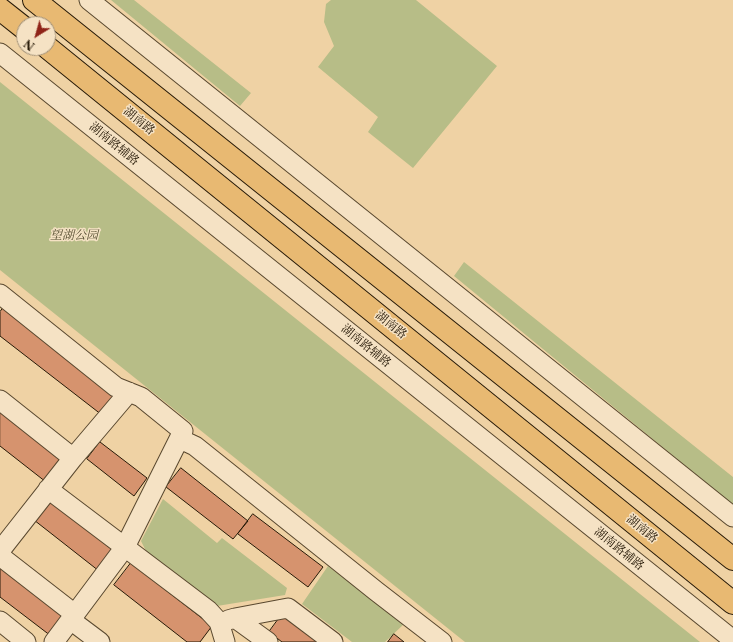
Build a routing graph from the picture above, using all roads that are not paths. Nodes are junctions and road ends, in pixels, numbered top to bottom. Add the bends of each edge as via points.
1 (34, 0) edge
2 (90, 0) edge
3 (0, 9) edge
4 (16, 22) edge
5 (0, 53) edge
6 (56, 54) edge
7 (0, 294) edge
8 (129, 392) junction
9 (0, 400) edge
10 (180, 439) junction
11 (73, 458) junction
12 (48, 489) junction
13 (733, 517) edge
14 (125, 547) junction
15 (0, 551) edge
16 (0, 556) edge
17 (733, 559) edge
18 (733, 602) edge
19 (74, 616) junction
20 (227, 620) junction
21 (0, 621) edge
22 (733, 640) edge
23 (26, 642) edge
24 (54, 642) edge
25 (100, 642) edge
26 (225, 642) edge
27 (268, 642) edge
28 (333, 642) edge
29 (442, 642) edge

1 - 17 main road
2 - 13 street
3 - 4 main road
5 - 22 street, 湖南路辅路
6 - 18 main road, 湖南路
7 - 8 street via 116,387
8 - 10 street via 141,398 183,431
8 - 11 street
9 - 11 street
10 - 14 street
10 - 29 street via 195,446
11 - 12 street
12 - 14 street
12 - 15 street
14 - 19 street
14 - 20 street via 208,610
16 - 19 street
19 - 24 street
19 - 25 street via 76,624
20 - 26 street
20 - 27 street
20 - 28 street via 288,608
21 - 23 street

